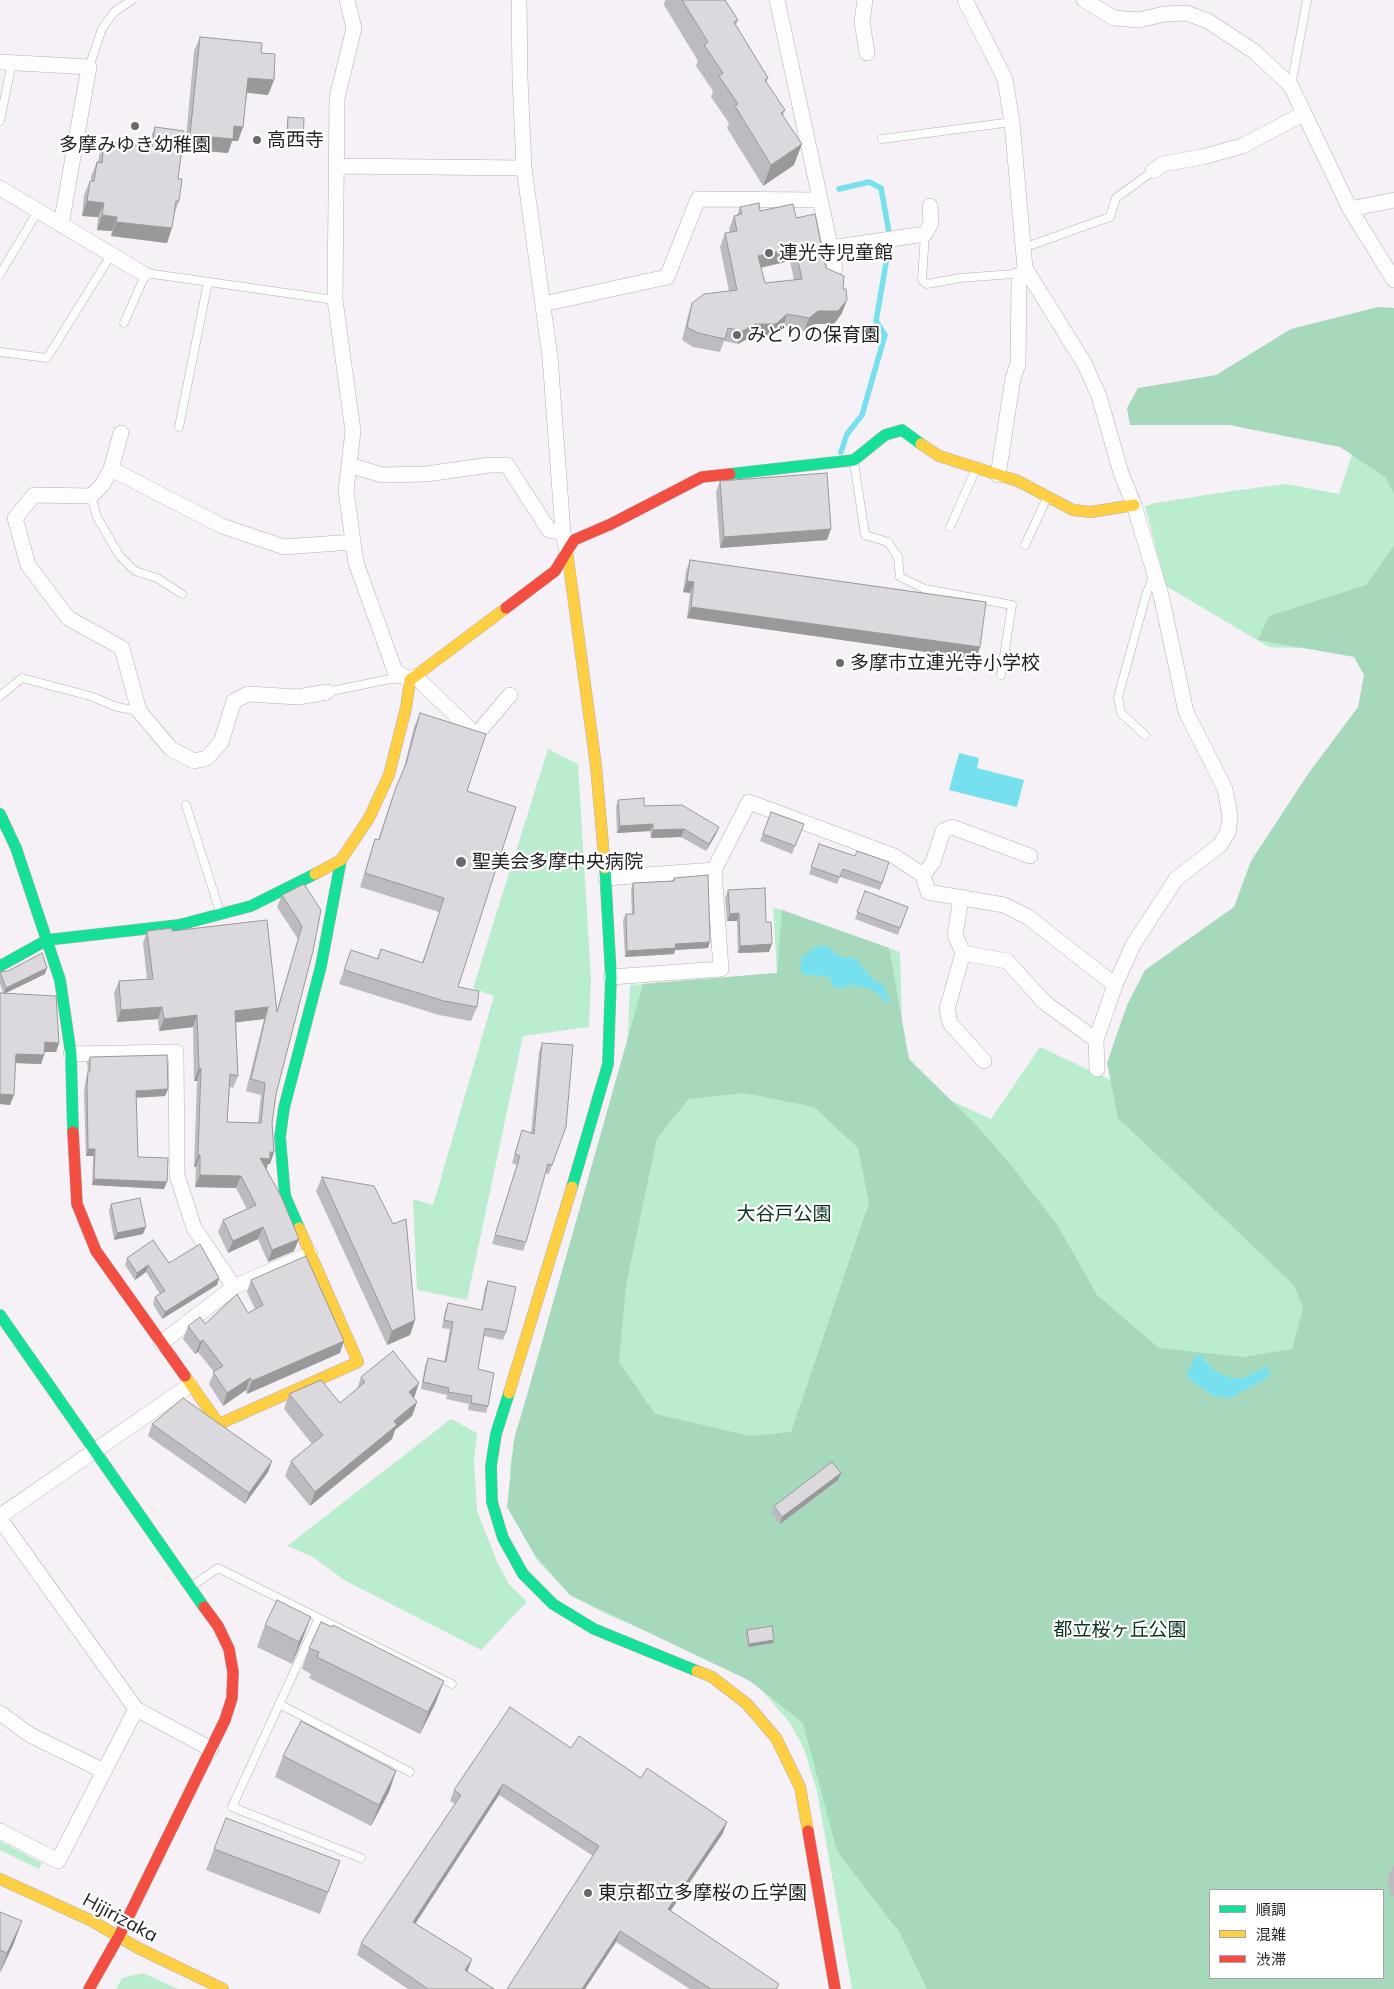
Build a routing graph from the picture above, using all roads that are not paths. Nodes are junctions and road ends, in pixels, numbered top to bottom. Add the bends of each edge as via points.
1 (132, 0) edge
2 (347, 0) edge
3 (519, 0) edge
4 (777, 0) edge
5 (865, 0) edge
6 (965, 0) edge
7 (1084, 0) edge
8 (1307, 0) edge
9 (867, 53) dead end
10 (6, 62) edge
11 (89, 67) junction
12 (1291, 86) junction
13 (1303, 114) junction
14 (0, 121) edge
15 (1012, 122) junction
16 (882, 139) dead end
17 (336, 166) junction
18 (524, 168) junction
19 (1153, 171) joint
20 (0, 188) edge
21 (818, 200) junction
22 (1394, 200) edge
23 (930, 206) dead end
24 (1350, 209) junction
25 (38, 211) junction
26 (61, 225) junction
27 (925, 234) junction
28 (830, 248) junction
29 (1023, 248) junction
30 (111, 255) junction
31 (835, 268) dead end
32 (1025, 268) junction
33 (0, 274) edge
34 (144, 274) junction
35 (1394, 280) edge
36 (208, 282) junction
37 (335, 300) junction
38 (543, 304) junction
39 (124, 323) dead end
40 (0, 352) edge
41 (180, 427) dead end
42 (122, 433) dead end
43 (854, 460) junction
44 (349, 465) junction
45 (111, 469) junction
46 (976, 469) junction
47 (998, 475) junction
48 (91, 496) junction
49 (1048, 496) junction
50 (1134, 505) junction
51 (950, 527) dead end
52 (562, 533) junction
53 (352, 542) junction
54 (1025, 545) dead end
55 (567, 551) junction
56 (1154, 576) junction
57 (182, 594) dead end
58 (1001, 674) dead end
59 (413, 678) junction
60 (327, 692) joint
61 (510, 695) dead end
62 (0, 696) edge
63 (139, 711) junction
64 (1145, 734) dead end
65 (186, 805) dead end
66 (0, 814) edge
67 (1030, 856) dead end
68 (341, 860) junction
69 (714, 870) junction
70 (923, 875) junction
71 (606, 878) junction
72 (961, 898) junction
73 (221, 914) junction
74 (47, 940) junction
75 (963, 952) junction
76 (0, 966) edge
77 (611, 977) junction
78 (1115, 985) junction
79 (1096, 1040) junction
80 (71, 1054) junction
81 (984, 1061) dead end
82 (1097, 1068) dead end
83 (310, 1254) junction
84 (234, 1287) junction
85 (0, 1315) edge
86 (162, 1343) junction
87 (190, 1385) junction
88 (94, 1450) junction
89 (0, 1518) edge
90 (190, 1587) junction
91 (318, 1620) junction
92 (452, 1684) dead end
93 (279, 1704) junction
94 (136, 1710) junction
95 (0, 1713) edge
96 (211, 1749) junction
97 (104, 1771) junction
98 (410, 1772) dead end
99 (0, 1831) edge
100 (361, 1858) dead end
101 (0, 1879) edge
102 (119, 1936) junction
103 (89, 1989) edge
104 (224, 1989) edge
105 (835, 1989) edge

1 - 11 lane via 114,12 102,29
2 - 17 street via 354,28 336,98
3 - 18 street
4 - 21 street
5 - 9 street via 862,22
6 - 15 street via 1005,78
7 - 12 street via 1114,18 1139,20 1186,13 1208,22 1255,52
8 - 12 lane
10 - 11 street
10 - 14 lane
11 - 26 street
12 - 13 street
13 - 19 street via 1242,146 1202,158 1164,164
13 - 24 street
15 - 16 lane
15 - 29 street
17 - 18 street
17 - 37 street
18 - 38 street
19 - 29 lane via 1116,198 1110,217
20 - 25 street
21 - 28 street
21 - 38 street via 698,198 667,277
22 - 24 street
23 - 27 street via 931,223
24 - 35 street
25 - 26 street
25 - 33 lane
26 - 30 street
27 - 28 street
27 - 32 lane via 922,280 927,284 1013,274
28 - 31 street
29 - 32 street
30 - 34 street
30 - 40 lane via 47,358
32 - 47 street via 1019,282 1018,364
32 - 50 street via 1087,371
34 - 36 lane
34 - 39 lane
36 - 37 lane
36 - 41 lane
37 - 44 street via 353,431
38 - 52 street via 550,357
42 - 45 street
43 - 46 street via 884,435 902,430 939,456
43 - 55 street via 702,477 574,540
43 - 58 lane via 866,535 888,542 898,557 900,577 925,589 1012,605
44 - 52 street via 382,474 426,474 507,465 549,530
44 - 53 street via 346,491
45 - 48 street
45 - 53 street via 222,526 284,547
46 - 47 street
46 - 51 lane
47 - 49 street
48 - 57 lane via 97,517 119,555 135,571 157,578
48 - 63 street via 34,495 15,518 28,565 68,618 122,648
49 - 50 street via 1074,510 1091,512
49 - 54 lane
50 - 56 street
52 - 55 street
53 - 59 street via 356,563 395,670
55 - 59 street via 555,571
55 - 71 street via 596,766
56 - 64 lane via 1118,697 1121,713
56 - 78 street via 1186,712 1225,789 1230,816 1228,832 1220,846 1176,879 1133,945
59 - 60 lane via 390,679
59 - 61 street via 476,735
59 - 68 street via 389,775 369,818
60 - 63 street via 298,697 248,694 234,701 222,742 207,758 194,761 171,749
62 - 63 lane via 22,678
65 - 73 lane
66 - 74 street via 16,848
67 - 70 street via 952,827 943,831 933,862
68 - 73 street via 251,906
68 - 83 street via 321,966 284,1108 280,1137 285,1196
69 - 70 street via 749,802 894,856
69 - 71 street
69 - 77 street via 722,969
70 - 72 street via 928,892
71 - 77 street
72 - 75 street via 955,935
72 - 78 street via 1004,905 1028,917
73 - 74 street via 179,925
74 - 76 street
74 - 80 street via 64,998
75 - 79 street via 1007,961 1044,1002
75 - 81 street via 946,1009 950,1023
77 - 105 street via 608,1064 496,1434 491,1466 492,1502 503,1538 523,1574 553,1604 594,1629 712,1676 748,1704 776,1738 800,1787
78 - 79 street
79 - 82 street
80 - 84 street via 176,1052 176,1175 194,1228
80 - 86 street via 77,1204 96,1251
83 - 84 street
83 - 87 street via 358,1362 219,1424
84 - 86 street
85 - 88 street
86 - 87 street
87 - 88 street
88 - 89 street
88 - 90 street
89 - 94 street
90 - 91 lane via 218,1568
90 - 96 street via 218,1626 229,1649 233,1672 232,1698
91 - 92 lane via 340,1627
91 - 93 lane
93 - 98 lane
93 - 100 lane via 232,1807
94 - 96 street
94 - 97 street
95 - 97 street via 30,1735
96 - 102 street
97 - 99 street via 58,1861
101 - 102 street, Hijirizaka
102 - 103 street
102 - 104 street, Hijirizaka

